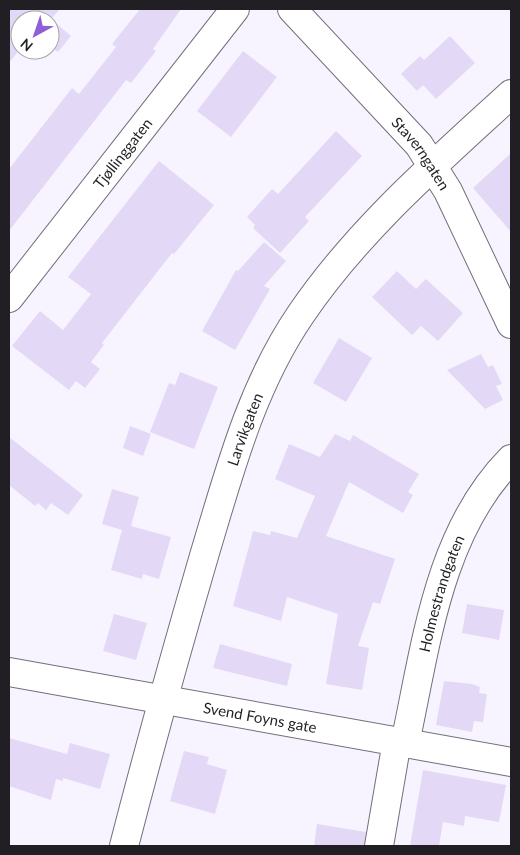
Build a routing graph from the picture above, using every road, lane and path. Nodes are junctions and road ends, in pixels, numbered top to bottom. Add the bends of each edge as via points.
1 (235, 9) edge
2 (292, 9) edge
3 (511, 94) edge
4 (432, 167) junction
5 (9, 298) edge
6 (511, 324) edge
7 (511, 459) edge
8 (9, 672) edge
9 (162, 700) junction
10 (401, 742) junction
11 (511, 762) edge
12 (124, 846) edge
13 (379, 846) edge

1 - 5 street, Tjøllinggaten
2 - 4 street, Staverngaten via 419,145
3 - 4 street, Larvikgaten
4 - 6 street, Staverngaten via 448,191
4 - 9 street, Larvikgaten via 336,266 286,337 237,443
7 - 10 street, Holmestrandgaten via 490,482 465,526 437,593
8 - 9 street, Svend Foyns gate
9 - 10 street, Svend Foyns gate
9 - 12 street, Larvikgaten
10 - 11 street, Svend Foyns gate
10 - 13 street, Holmestrandgaten

